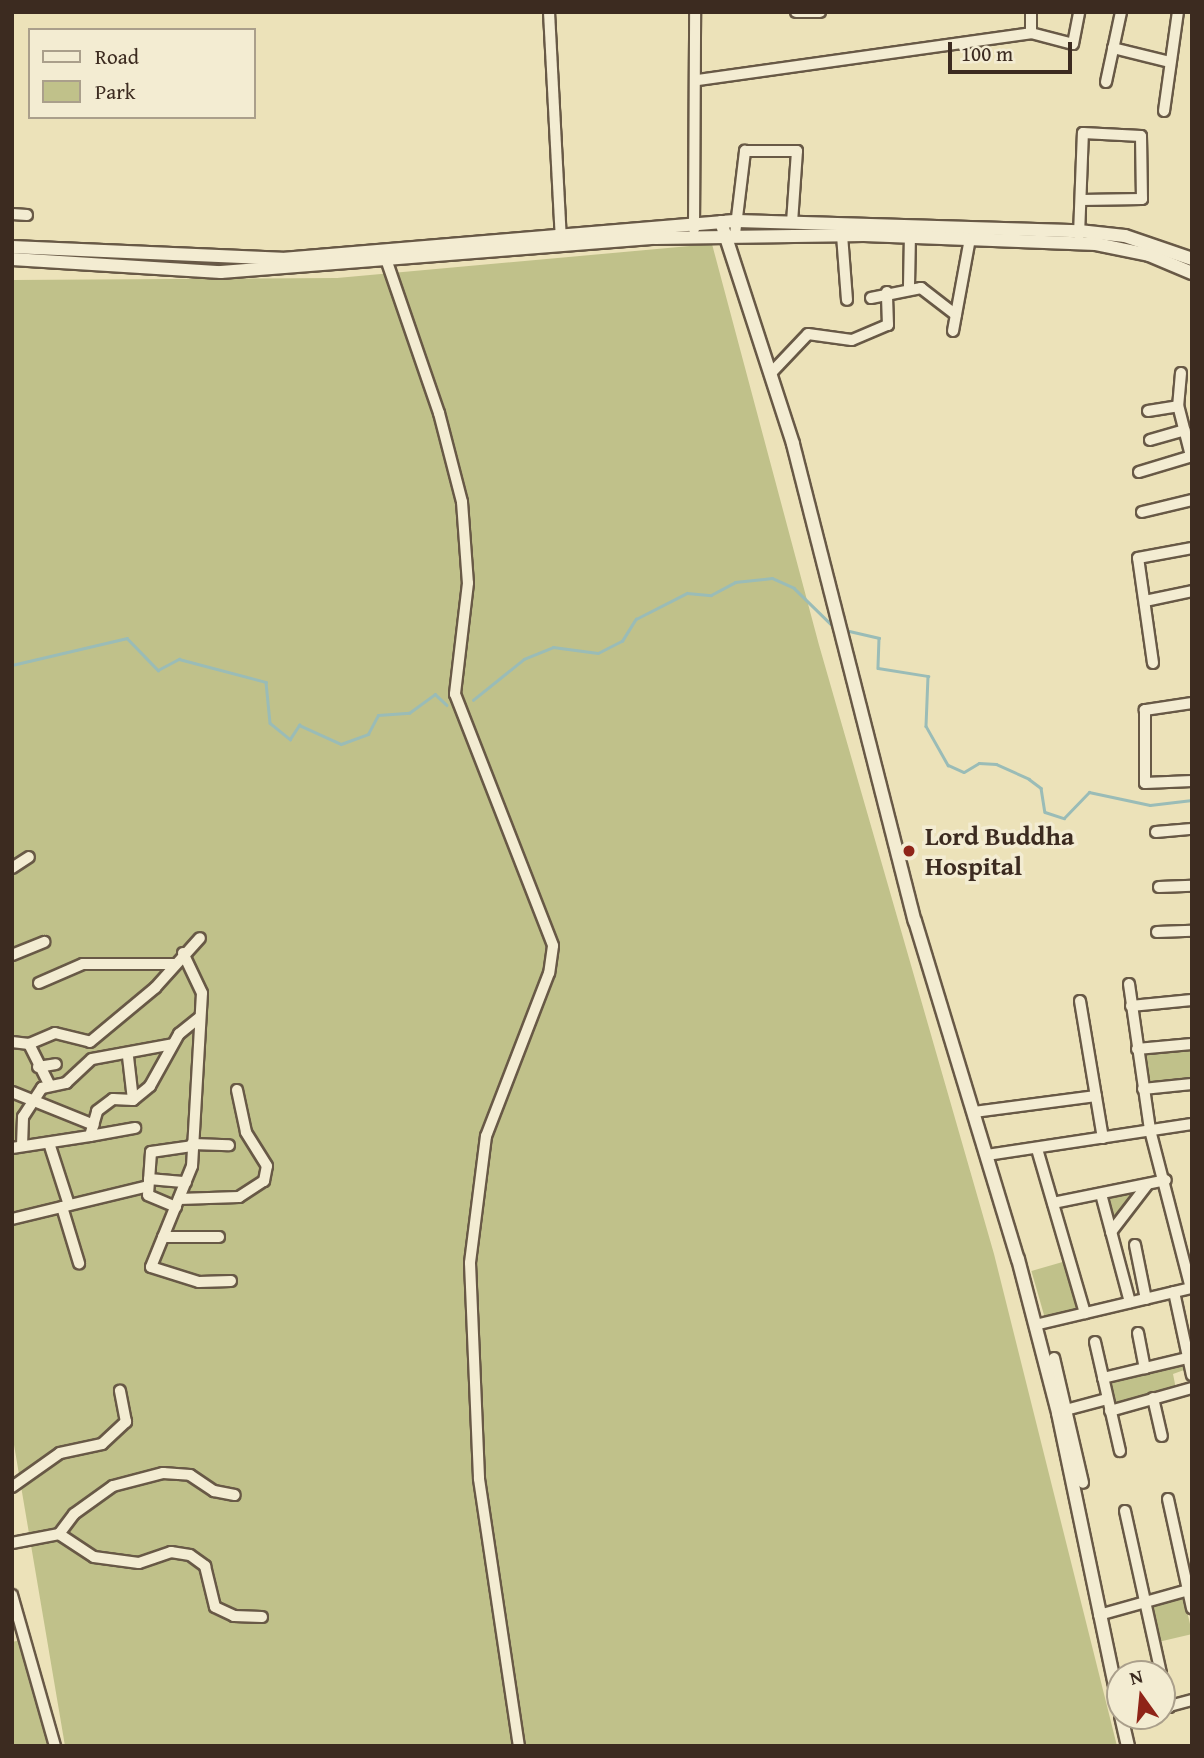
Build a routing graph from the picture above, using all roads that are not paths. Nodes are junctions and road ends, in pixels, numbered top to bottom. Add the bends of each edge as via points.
1 (549, 12) edge
2 (695, 12) edge
3 (796, 12) edge
4 (820, 12) edge
5 (1031, 12) edge
6 (1079, 12) edge
7 (1121, 12) edge
8 (1178, 12) edge
9 (1031, 33) junction
10 (1113, 48) junction
11 (1170, 62) junction
12 (698, 80) junction
13 (1106, 82) dead end
14 (1164, 111) dead end
15 (1081, 200) junction
16 (12, 214) edge
17 (27, 215) dead end
18 (792, 222) junction
19 (729, 228) junction
20 (694, 229) junction
21 (1012, 234) junction
22 (842, 235) junction
23 (910, 236) junction
24 (1078, 237) junction
25 (970, 238) junction
26 (561, 239) junction
27 (12, 247) edge
28 (12, 259) edge
29 (1192, 259) edge
30 (387, 262) junction
31 (1192, 265) edge
32 (1191, 273) edge
33 (909, 286) junction
34 (887, 292) junction
35 (871, 298) dead end
36 (847, 300) dead end
37 (956, 315) junction
38 (953, 331) dead end
39 (772, 372) junction
40 (1181, 373) dead end
41 (1178, 406) junction
42 (1148, 411) dead end
43 (1185, 430) junction
44 (1150, 440) dead end
45 (1192, 456) edge
46 (1139, 472) dead end
47 (1192, 500) edge
48 (1142, 512) dead end
49 (1192, 548) edge
50 (1192, 591) edge
51 (1144, 600) junction
52 (1153, 663) dead end
53 (1192, 704) edge
54 (1192, 781) edge
55 (1192, 830) edge
56 (1156, 832) dead end
57 (29, 857) dead end
58 (12, 868) edge
59 (1192, 886) edge
60 (1159, 887) dead end
61 (1192, 931) edge
62 (1157, 932) dead end
63 (200, 938) dead end
64 (44, 942) dead end
65 (183, 953) junction
66 (12, 955) edge
67 (175, 964) junction
68 (40, 983) dead end
69 (1129, 984) dead end
70 (1192, 1000) edge
71 (1080, 1001) dead end
72 (1131, 1006) junction
73 (199, 1018) junction
74 (12, 1042) edge
75 (29, 1044) junction
76 (173, 1044) junction
77 (1192, 1044) edge
78 (1137, 1049) junction
79 (128, 1057) junction
80 (55, 1064) dead end
81 (38, 1067) junction
82 (49, 1084) junction
83 (1192, 1084) edge
84 (237, 1090) dead end
85 (1143, 1090) junction
86 (12, 1093) edge
87 (1096, 1096) junction
88 (133, 1100) junction
89 (32, 1101) junction
90 (974, 1112) junction
91 (1192, 1124) edge
92 (94, 1125) junction
93 (135, 1128) dead end
94 (1150, 1129) junction
95 (90, 1136) junction
96 (1103, 1138) junction
97 (49, 1143) junction
98 (192, 1145) junction
99 (229, 1145) dead end
100 (17, 1147) edge
101 (1037, 1149) junction
102 (987, 1155) junction
103 (1166, 1180) junction
104 (186, 1182) junction
105 (148, 1183) junction
106 (1147, 1185) junction
107 (1101, 1194) junction
108 (177, 1203) junction
109 (1053, 1203) junction
110 (12, 1206) edge
111 (66, 1206) junction
112 (13, 1218) edge
113 (1111, 1232) junction
114 (163, 1237) junction
115 (219, 1237) dead end
116 (1135, 1245) dead end
117 (1187, 1247) edge
118 (79, 1262) dead end
119 (231, 1282) dead end
120 (1192, 1288) edge
121 (1174, 1292) junction
122 (1146, 1299) junction
123 (1130, 1302) junction
124 (1085, 1313) junction
125 (1035, 1325) junction
126 (1138, 1333) dead end
127 (1095, 1342) dead end
128 (1054, 1358) dead end
129 (1187, 1358) junction
130 (1145, 1368) junction
131 (1191, 1372) edge
132 (1103, 1378) junction
133 (1192, 1388) edge
134 (120, 1391) dead end
135 (1153, 1398) junction
136 (1107, 1399) junction
137 (1110, 1410) junction
138 (1062, 1411) junction
139 (1162, 1436) dead end
140 (1120, 1451) dead end
141 (1083, 1483) dead end
142 (12, 1487) edge
143 (235, 1495) dead end
144 (1168, 1499) dead end
145 (1125, 1511) dead end
146 (59, 1534) junction
147 (12, 1543) edge
148 (1190, 1590) edge
149 (12, 1595) edge
150 (1143, 1603) junction
151 (1192, 1608) edge
152 (1099, 1615) junction
153 (262, 1617) dead end
154 (24, 1633) junction
155 (12, 1637) edge
156 (1110, 1660) edge
157 (1157, 1660) edge
158 (55, 1746) edge
159 (519, 1746) edge

1 - 26 street
2 - 12 street
3 - 4 street
5 - 9 street
6 - 9 street via 1073,44
7 - 10 street
8 - 11 street
9 - 12 street
10 - 11 street
10 - 13 street
11 - 14 street
12 - 20 street
15 - 15 street via 1083,133 1141,136 1142,199
15 - 24 street
16 - 17 street
18 - 19 street
18 - 19 street via 797,151 745,150
18 - 21 street
19 - 20 street
19 - 22 street
19 - 39 street
20 - 26 street
21 - 24 street
21 - 25 street
22 - 23 street
22 - 36 street
23 - 25 street
23 - 33 street
24 - 29 street via 1125,236
24 - 32 street
25 - 37 street
26 - 27 street via 282,259
26 - 30 street
28 - 30 street via 222,272
30 - 159 street via 439,413 461,502 468,583 455,694 527,872 553,958 486,1136 470,1263 479,1479
31 - 32 street
33 - 34 street
33 - 37 street via 930,291
34 - 35 street
34 - 39 street via 888,325 852,340 808,334
37 - 38 street
39 - 90 street via 915,921
40 - 41 street
41 - 42 street
41 - 43 street
43 - 44 street
43 - 45 street
45 - 46 street
47 - 48 street
49 - 51 street via 1138,558
50 - 51 street
51 - 52 street
53 - 54 street via 1145,710 1145,783
55 - 56 street
57 - 58 street
59 - 60 street
61 - 62 street
63 - 65 street
64 - 66 street
65 - 67 street
65 - 73 street via 202,993
67 - 68 street via 83,964
67 - 75 street via 155,988 90,1042 55,1032
69 - 72 street
70 - 72 street
71 - 87 street
72 - 78 street
73 - 76 street
73 - 98 street
74 - 75 street
75 - 81 street
76 - 79 street
76 - 88 street via 150,1086
77 - 78 street
78 - 85 street
79 - 82 street via 92,1059 66,1083
79 - 88 street
80 - 81 street
81 - 82 street
82 - 89 street
83 - 85 street
84 - 108 street via 246,1132 267,1166 264,1181 239,1197
85 - 94 street
86 - 89 street
87 - 90 street
87 - 96 street
88 - 92 street via 113,1099 97,1111
89 - 92 street
89 - 100 street via 23,1116
90 - 102 street
91 - 94 street
92 - 95 street
93 - 95 street
94 - 96 street
94 - 103 street
95 - 97 street
96 - 101 street
97 - 100 street
97 - 111 street
98 - 99 street
98 - 104 street
98 - 105 street via 152,1149
101 - 102 street
101 - 109 street
102 - 125 street
103 - 106 street
103 - 117 street
104 - 105 street
104 - 108 street
105 - 108 street via 149,1196
105 - 111 street
106 - 107 street
106 - 113 street
107 - 109 street
107 - 113 street
108 - 114 street
109 - 124 street
110 - 112 street
111 - 112 street
111 - 118 street
113 - 123 street
114 - 115 street
114 - 119 street via 151,1267 199,1282
116 - 122 street
117 - 120 street
120 - 121 street
121 - 122 street
121 - 129 street
122 - 123 street
123 - 124 street
124 - 125 street
125 - 138 street
126 - 130 street
127 - 132 street
128 - 138 street
129 - 130 street
129 - 131 street
130 - 132 street
132 - 136 street
133 - 135 street
134 - 142 street via 126,1422 102,1444 60,1453
135 - 137 street
135 - 139 street
136 - 137 street
136 - 138 street
137 - 140 street
138 - 141 street
138 - 152 street via 1074,1503
143 - 146 street via 214,1491 190,1475 163,1473 113,1486 74,1514
144 - 148 street
145 - 150 street
146 - 147 street
146 - 153 street via 94,1557 139,1563 172,1552 190,1555 205,1566 215,1607 234,1616
148 - 150 street
148 - 151 street
149 - 154 street
150 - 152 street
150 - 157 street
152 - 156 street
154 - 155 street
154 - 158 street

